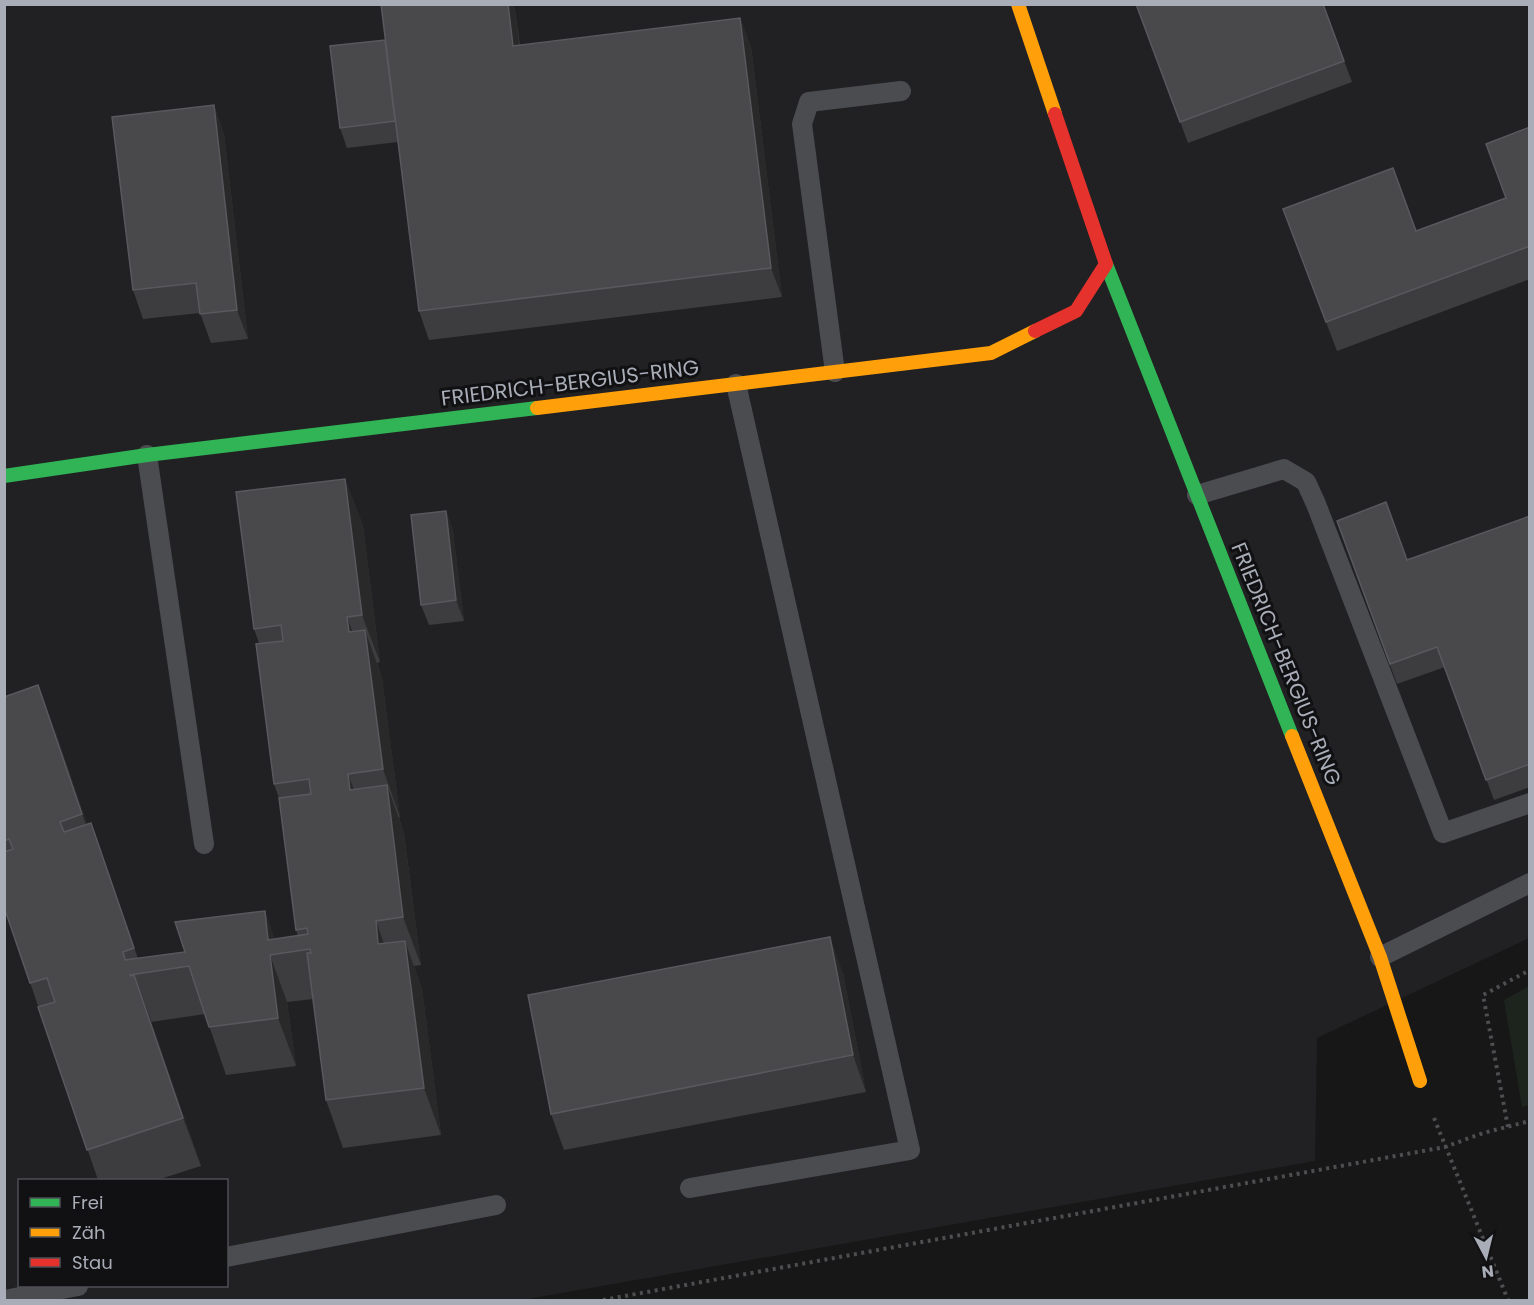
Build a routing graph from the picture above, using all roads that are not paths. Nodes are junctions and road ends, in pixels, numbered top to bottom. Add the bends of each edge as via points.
1 (1018, 4) edge
2 (901, 91) dead end
3 (1106, 264) junction
4 (835, 372) junction
5 (736, 384) junction
6 (147, 455) junction
7 (4, 476) edge
8 (1197, 495) junction
9 (1530, 803) edge
10 (204, 844) dead end
11 (1530, 882) edge
12 (1380, 957) junction
13 (1420, 1081) road end
14 (690, 1188) dead end
15 (496, 1205) dead end
16 (228, 1257) edge
17 (72, 1287) edge
18 (4, 1299) edge

1 - 3 street, FRIEDRICH-BERGIUS-RING
2 - 4 lane via 809,102 802,124
3 - 4 street, FRIEDRICH-BERGIUS-RING via 1076,311 991,352
3 - 8 street, FRIEDRICH-BERGIUS-RING
4 - 5 street, FRIEDRICH-BERGIUS-RING
5 - 6 street, FRIEDRICH-BERGIUS-RING
5 - 14 lane via 910,1150
6 - 7 street, FRIEDRICH-BERGIUS-RING
6 - 10 lane
8 - 9 lane via 1284,469 1306,482 1443,833
8 - 12 street, FRIEDRICH-BERGIUS-RING
11 - 12 lane
12 - 13 street, FRIEDRICH-BERGIUS-RING
15 - 16 lane
17 - 18 lane

